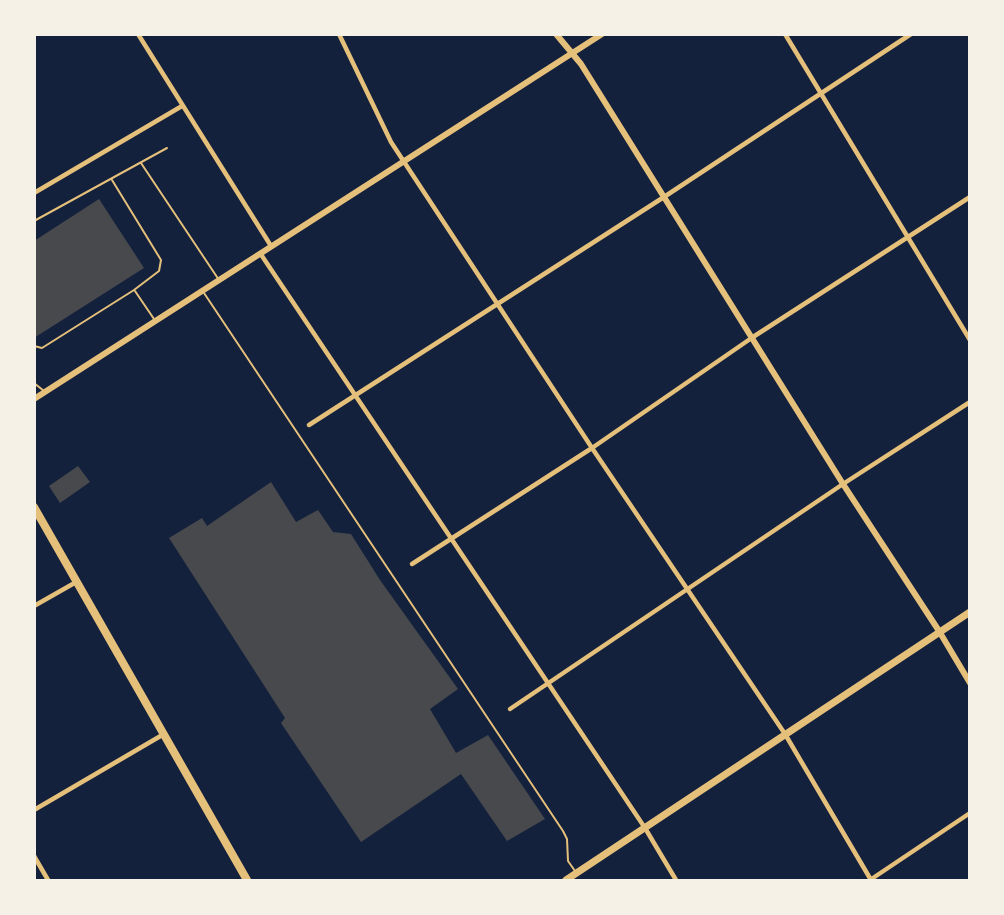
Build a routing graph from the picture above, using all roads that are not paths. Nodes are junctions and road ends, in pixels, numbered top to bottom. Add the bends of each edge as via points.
1 (138, 34) edge
2 (339, 34) edge
3 (556, 34) edge
4 (602, 34) edge
5 (785, 34) edge
6 (911, 34) edge
7 (572, 54) junction
8 (820, 94) junction
9 (182, 106) junction
10 (166, 148) dead end
11 (404, 162) junction
12 (141, 163) junction
13 (112, 180) junction
14 (34, 193) edge
15 (664, 197) junction
16 (969, 197) edge
17 (34, 221) edge
18 (908, 237) junction
19 (271, 246) junction
20 (260, 253) junction
21 (219, 280) junction
22 (134, 290) junction
23 (202, 291) junction
24 (497, 303) junction
25 (155, 321) junction
26 (753, 338) junction
27 (969, 340) edge
28 (34, 346) edge
29 (34, 383) edge
30 (44, 392) junction
31 (355, 396) junction
32 (34, 399) edge
33 (969, 402) edge
34 (309, 425) dead end
35 (592, 448) junction
36 (843, 484) junction
37 (34, 507) edge
38 (451, 539) junction
39 (412, 564) dead end
40 (78, 581) junction
41 (687, 590) junction
42 (34, 606) edge
43 (969, 612) edge
44 (939, 632) junction
45 (549, 684) junction
46 (969, 684) edge
47 (510, 708) dead end
48 (164, 734) junction
49 (784, 734) junction
50 (34, 810) edge
51 (969, 813) edge
52 (645, 828) junction
53 (34, 856) edge
54 (576, 873) junction
55 (48, 880) edge
56 (247, 880) edge
57 (566, 880) edge
58 (676, 880) edge
59 (870, 880) edge

1 - 9 street
2 - 11 street
3 - 7 street
4 - 7 street
5 - 8 street
6 - 8 street
7 - 11 street
7 - 15 street
8 - 15 street
8 - 18 street
9 - 14 street
9 - 19 street
10 - 12 lane
11 - 19 street
11 - 24 street
12 - 13 lane
12 - 21 lane
13 - 17 lane
13 - 22 lane via 161,260 159,272
15 - 24 street
15 - 26 street
16 - 18 street
18 - 26 street
18 - 27 street
19 - 20 street
20 - 21 street
20 - 31 street
21 - 23 street
22 - 25 lane
22 - 28 lane via 42,348
23 - 25 street
23 - 54 lane via 563,831 568,861
24 - 31 street
24 - 35 street
25 - 30 street
26 - 35 street
26 - 36 street
29 - 30 lane
30 - 32 street
31 - 34 street
31 - 38 street
33 - 36 street
35 - 38 street
35 - 41 street
36 - 41 street
36 - 44 street
37 - 40 main road
38 - 39 street
38 - 45 street
40 - 42 street
40 - 48 main road
41 - 45 street
41 - 49 street
43 - 44 main road
44 - 46 street
44 - 49 main road
45 - 47 street
45 - 52 street
48 - 50 street
48 - 56 main road
49 - 52 main road
49 - 59 street
51 - 59 street
52 - 54 main road
52 - 58 street
53 - 55 street
54 - 57 main road

